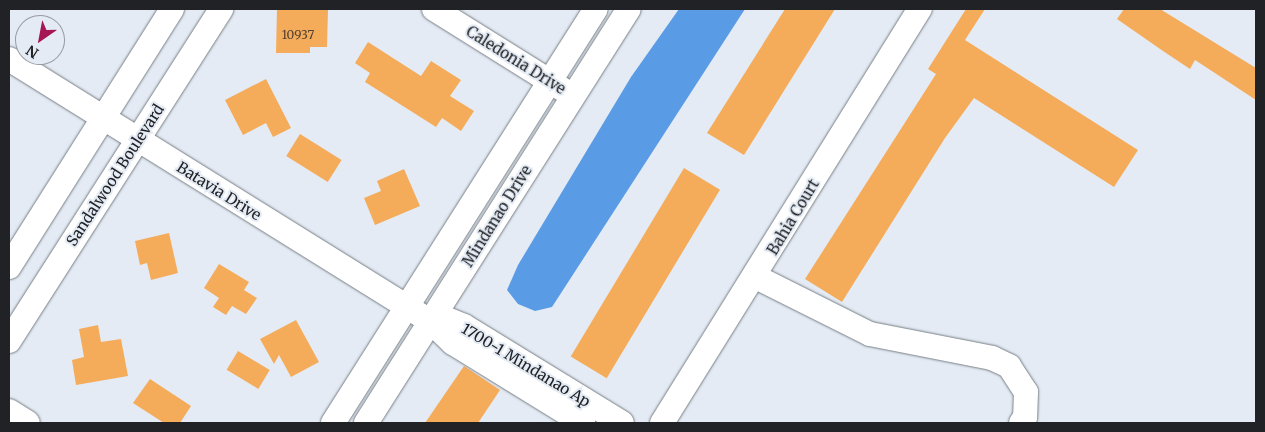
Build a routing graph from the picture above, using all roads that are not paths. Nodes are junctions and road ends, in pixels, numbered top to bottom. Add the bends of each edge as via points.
1 (172, 9) edge
2 (221, 9) edge
3 (434, 9) edge
4 (596, 9) edge
5 (628, 9) edge
6 (920, 9) edge
7 (9, 59) edge
8 (549, 81) junction
9 (572, 96) junction
10 (103, 118) junction
11 (138, 141) junction
12 (9, 267) edge
13 (756, 277) junction
14 (408, 308) junction
15 (430, 321) junction
16 (9, 341) edge
17 (9, 411) edge
18 (28, 423) edge
19 (334, 423) edge
20 (366, 423) edge
21 (583, 423) edge
22 (622, 423) edge
23 (662, 423) edge
24 (1021, 423) edge

1 - 10 street
2 - 11 street, Sandalwood Boulevard
3 - 8 street, Caledonia Drive
4 - 8 street, Mindanao Drive
5 - 9 street, Mindanao Drive
6 - 13 street, Bahia Court
7 - 10 street, Batavia Drive
8 - 9 street, Caledonia Drive
8 - 14 street, Mindanao Drive
9 - 15 street, Mindanao Drive
10 - 11 street, Batavia Drive
10 - 12 street
11 - 14 street, Batavia Drive
11 - 16 street, Sandalwood Boulevard
13 - 23 street, Bahia Court
13 - 24 street via 870,334 992,358 1009,366 1026,392 1025,417
14 - 15 street, Batavia Drive
14 - 19 street, Mindanao Drive
15 - 20 street, Mindanao Drive
15 - 21 street, 1700-1 Mindanao Ap via 453,343
15 - 22 street, 1700-1 Mindanao Ap via 449,320 464,326
17 - 18 street

